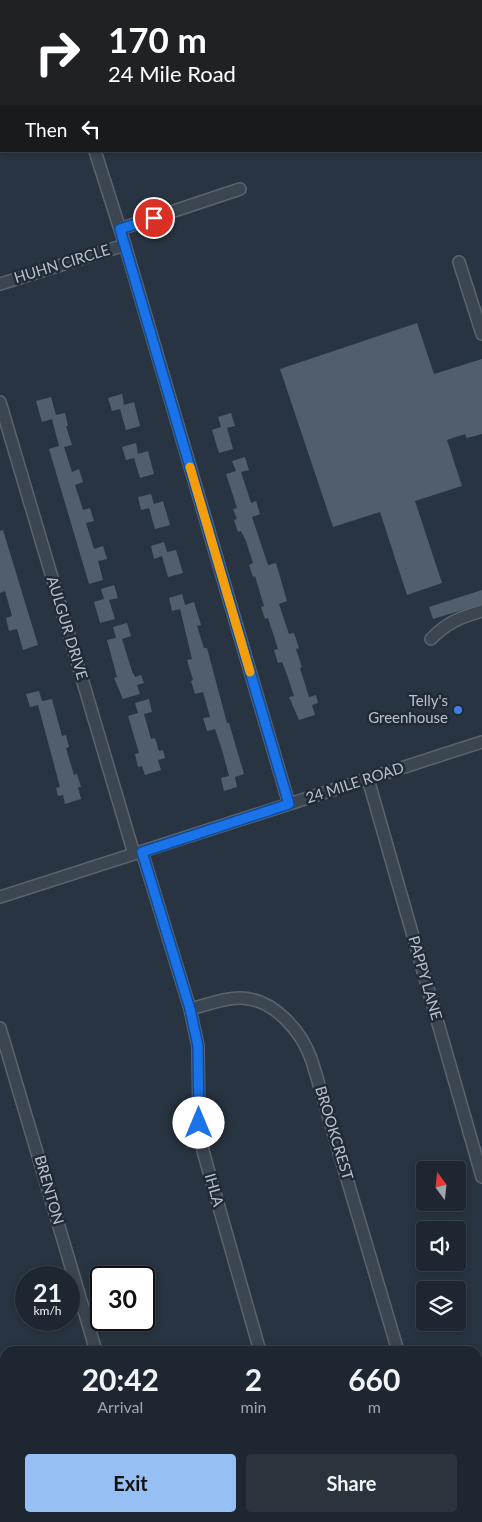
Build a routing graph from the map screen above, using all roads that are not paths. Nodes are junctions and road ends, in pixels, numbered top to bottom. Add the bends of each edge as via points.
1 (95, 152) edge
2 (240, 189) dead end
3 (120, 229) junction
4 (125, 245) junction
5 (459, 262) dead end
6 (0, 284) edge
7 (482, 334) edge
8 (0, 402) edge
9 (482, 611) edge
10 (431, 640) dead end
11 (482, 742) edge
12 (368, 779) junction
13 (289, 804) junction
14 (138, 853) junction
15 (0, 897) edge
16 (190, 1009) junction
17 (0, 1028) edge
18 (482, 1177) edge
19 (95, 1346) edge
20 (259, 1346) edge
21 (397, 1346) edge

1 - 3 street
2 - 3 street, HUHN CIRCLE
3 - 4 street
4 - 6 street, HUHN CIRCLE
4 - 13 street
5 - 7 street
8 - 14 street, AULGUR DRIVE
9 - 10 street via 454,620
11 - 12 street, 24 MILE ROAD
12 - 13 street, 24 MILE ROAD
12 - 18 street, PAPPY LANE
13 - 14 street, 24 MILE ROAD
14 - 15 street, 24 MILE ROAD
14 - 16 street, IHLA
16 - 20 street, IHLA via 198,1046 199,1123 203,1151
16 - 21 street, BROOKCREST via 229,999 249,999 280,1015 301,1037 312,1061
17 - 19 street, BRENTON

